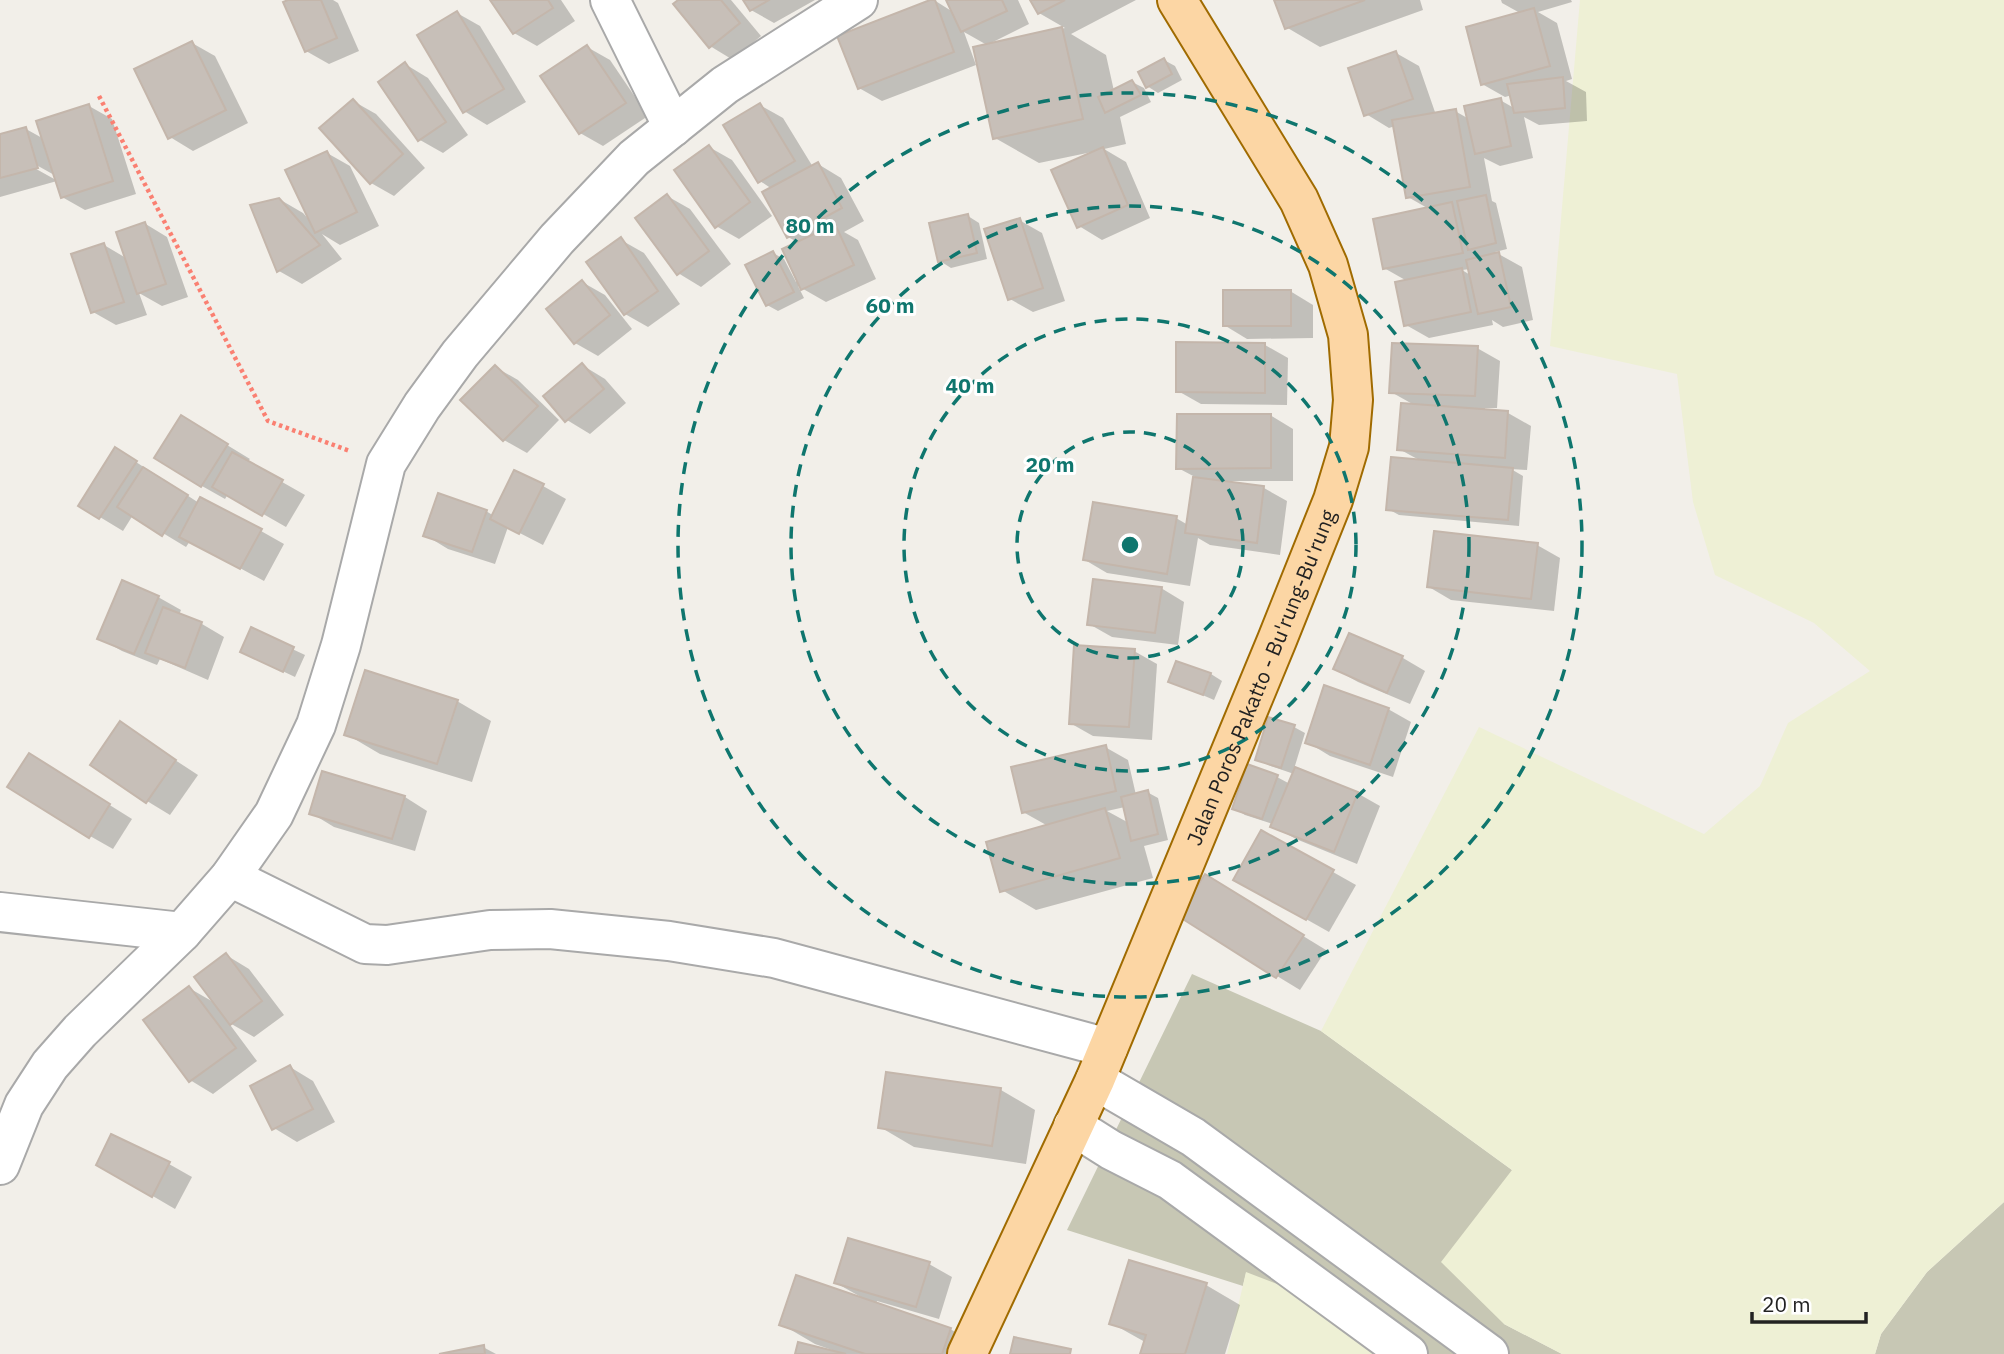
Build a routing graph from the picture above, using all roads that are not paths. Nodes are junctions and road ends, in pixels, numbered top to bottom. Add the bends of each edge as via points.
1 (610, 0) edge
2 (858, 0) edge
3 (1177, 0) edge
4 (673, 127) junction
5 (230, 877) junction
6 (0, 912) edge
7 (182, 932) junction
8 (1101, 1064) junction
9 (1073, 1126) junction
10 (1193, 1137) junction
11 (0, 1165) edge
12 (1170, 1180) junction
13 (1333, 1241) junction
14 (1308, 1280) junction
15 (967, 1354) edge
16 (1408, 1354) edge
17 (1489, 1354) edge

1 - 4 street
2 - 4 street via 725,85
3 - 8 main road, Jalan Poros Pakatto - Bu'rung-Bu'rung via 1299,200 1328,265 1348,335 1353,400 1349,447 1333,500
4 - 5 street via 634,158 557,240 460,354 386,464 316,725 274,814
5 - 7 street
5 - 8 street via 365,944 491,930 551,929 774,958
6 - 7 street
7 - 11 street via 50,1065 24,1105
8 - 9 main road, Jalan Poros Pakatto - Bu'rung-Bu'rung
8 - 10 street
9 - 12 street
9 - 15 main road, Jalan Poros Pakatto - Bu'rung-Bu'rung
10 - 12 street
10 - 13 street
12 - 14 street
13 - 14 street
13 - 17 street
14 - 16 street

